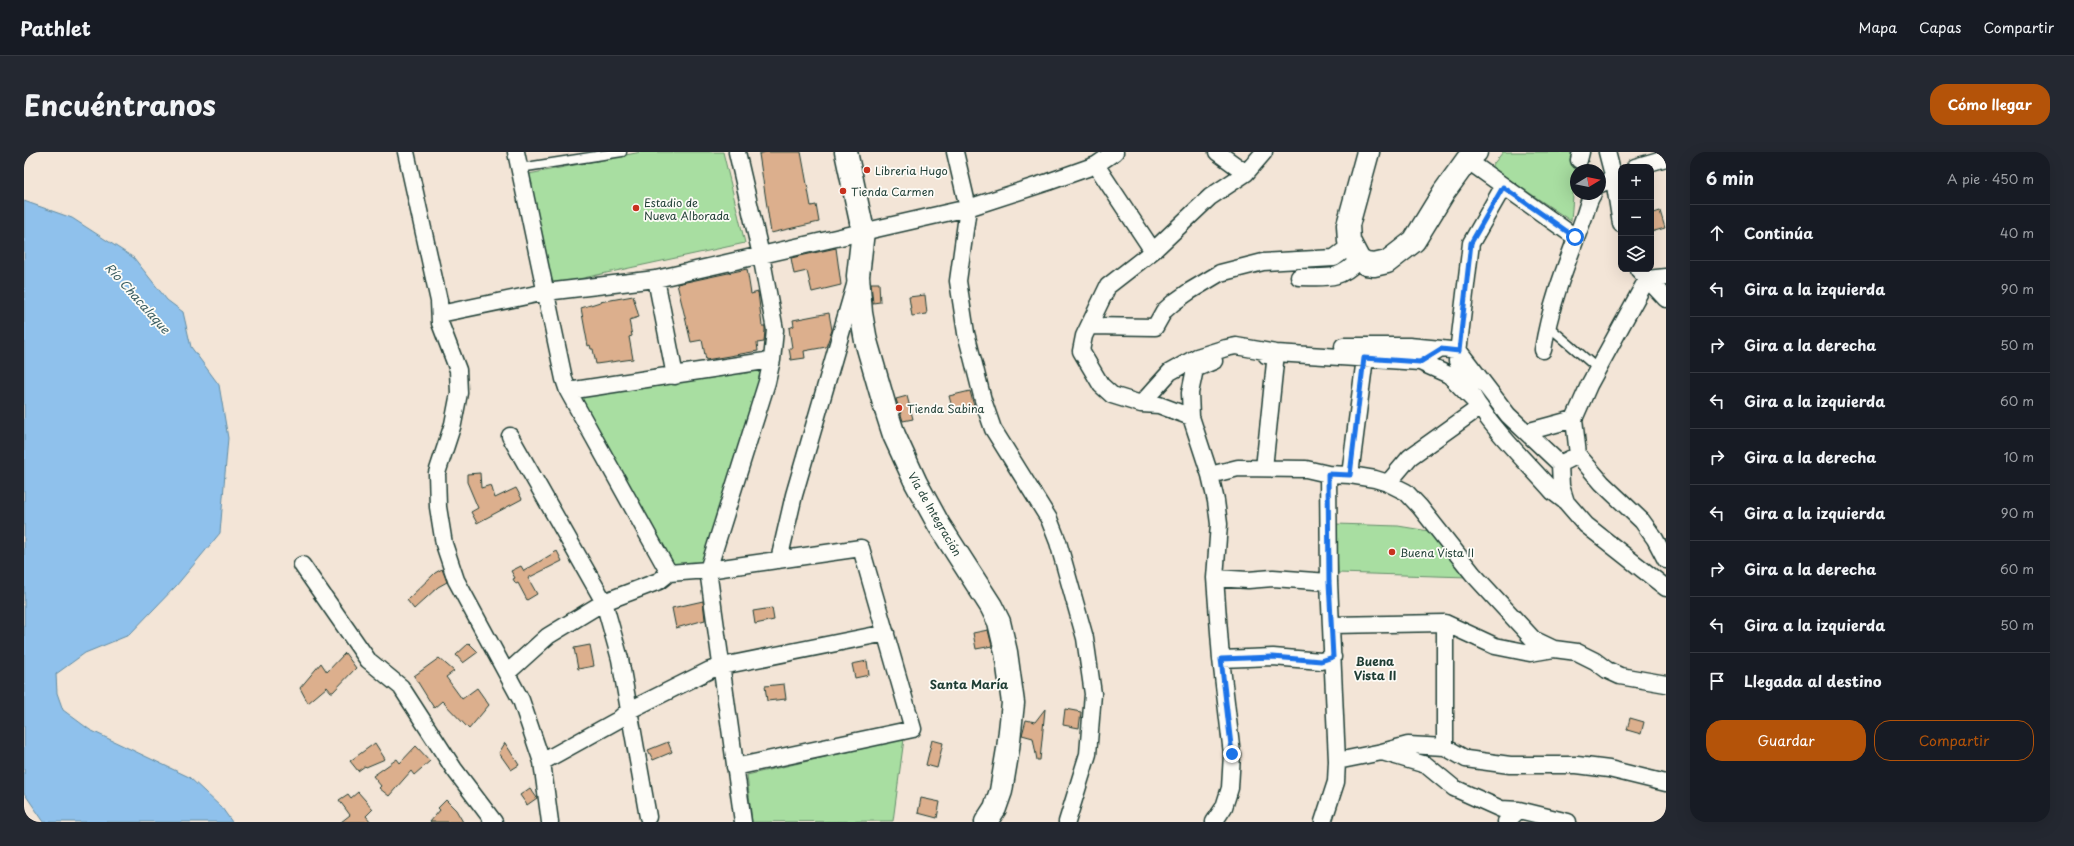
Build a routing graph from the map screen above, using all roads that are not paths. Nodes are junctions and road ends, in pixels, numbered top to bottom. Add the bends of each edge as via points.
1 (406, 152) edge
2 (516, 152) edge
3 (622, 152) edge
4 (737, 152) edge
5 (846, 152) edge
6 (955, 152) edge
7 (1115, 152) edge
8 (1217, 152) edge
9 (1264, 152) edge
10 (1368, 152) edge
11 (1607, 152) edge
12 (1472, 156) edge
13 (1666, 158) edge
14 (1645, 164) edge
15 (1096, 165) junction
16 (520, 168) junction
17 (1246, 172) junction
18 (1612, 177) edge
19 (1503, 187) junction
20 (1590, 200) edge
21 (968, 208) junction
22 (1618, 208) edge
23 (862, 231) junction
24 (1575, 237) junction
25 (1153, 252) junction
26 (1354, 253) junction
27 (761, 256) junction
28 (1642, 274) edge
29 (858, 276) junction
30 (1299, 277) dead end
31 (1666, 277) edge
32 (656, 278) junction
33 (546, 292) junction
34 (1666, 299) edge
35 (440, 314) junction
36 (1547, 325) junction
37 (1089, 326) junction
38 (1236, 346) junction
39 (1441, 349) junction
40 (1543, 350) dead end
41 (1459, 351) junction
42 (1276, 353) junction
43 (1364, 358) junction
44 (772, 360) junction
45 (1420, 362) junction
46 (1598, 369) junction
47 (675, 376) junction
48 (568, 391) junction
49 (1141, 404) junction
50 (1480, 407) junction
51 (1191, 417) junction
52 (1574, 419) junction
53 (1526, 432) junction
54 (510, 436) dead end
55 (1578, 455) junction
56 (1560, 464) junction
57 (1264, 468) junction
58 (1328, 474) junction
59 (1210, 475) junction
60 (1350, 475) junction
61 (1388, 483) junction
62 (1566, 502) junction
63 (779, 560) junction
64 (1666, 560) edge
65 (302, 565) dead end
66 (708, 570) junction
67 (669, 573) junction
68 (1216, 578) junction
69 (1329, 582) junction
70 (1666, 588) edge
71 (604, 602) junction
72 (1445, 623) junction
73 (1331, 625) junction
74 (886, 633) junction
75 (1554, 649) junction
76 (1333, 657) junction
77 (1221, 659) junction
78 (722, 666) junction
79 (507, 674) junction
80 (1666, 684) edge
81 (628, 711) junction
82 (1445, 747) junction
83 (1382, 752) junction
84 (1337, 761) junction
85 (542, 762) junction
86 (735, 767) junction
87 (1666, 783) edge
88 (1519, 810) junction
89 (648, 820) edge
90 (494, 822) edge
91 (550, 822) edge
92 (743, 822) edge
93 (986, 822) edge
94 (1067, 822) edge
95 (1214, 822) edge
96 (1323, 822) edge
97 (1506, 822) edge
98 (1568, 822) edge

1 - 35 street
2 - 16 street
3 - 16 lane
4 - 27 street
5 - 23 main road, Vía de Integración
6 - 21 street
7 - 15 street
8 - 17 street
9 - 17 street
10 - 26 main road via 1348,225
11 - 18 street
12 - 19 street
12 - 26 main road via 1444,192 1414,241 1387,262 1374,265 1366,264
13 - 14 street
15 - 21 street
15 - 25 street
16 - 33 street
17 - 25 street via 1210,197
18 - 22 street
19 - 24 street
19 - 41 street via 1471,243
20 - 24 street
21 - 23 street
21 - 94 street via 958,281 966,333 983,400 993,429 1049,519 1085,638 1093,694 1088,754
23 - 27 street
23 - 29 main road, Vía de Integración
24 - 36 street
25 - 37 street via 1108,286
26 - 30 street via 1347,272 1338,276
26 - 37 street via 1334,258 1263,262 1220,273 1173,303 1164,311 1155,327
27 - 32 street
27 - 44 street via 775,330
28 - 31 street
28 - 34 street
28 - 46 street
29 - 63 street via 794,495
29 - 93 main road, Vía de Integración via 866,341 894,435 920,490 999,622 1013,703 1001,791 995,808
32 - 33 street
32 - 47 street
33 - 35 street
33 - 48 street
35 - 79 street via 440,323 458,370 459,393 437,474 438,507 444,544 456,580
36 - 40 street
36 - 46 lane
37 - 49 street via 1081,351 1089,367 1112,395
38 - 39 street via 1252,341
38 - 42 street
38 - 49 street via 1197,357 1170,372
39 - 41 street
39 - 45 street
41 - 50 street via 1457,361 1460,373
41 - 53 street via 1508,415
42 - 43 street
42 - 51 street via 1259,357 1230,357 1195,369 1190,393
42 - 57 street
43 - 45 street
43 - 60 street
44 - 47 street
44 - 66 street
45 - 50 street via 1449,375
46 - 52 street
47 - 48 street
48 - 67 street
49 - 51 street via 1159,406
50 - 61 street via 1410,457
50 - 62 street via 1553,492
51 - 59 street
52 - 53 street
52 - 55 street
53 - 56 street
54 - 71 street
55 - 56 street
55 - 64 street via 1602,483 1642,521
56 - 62 street via 1561,486
57 - 58 street via 1306,469
57 - 59 street via 1238,468
58 - 60 street
58 - 69 street
59 - 68 street via 1219,524
60 - 61 street
61 - 75 street via 1406,492 1420,507 1472,574 1533,640
62 - 70 street via 1586,525
63 - 66 street
63 - 74 street via 861,548
65 - 90 street via 368,660 401,687 449,762
66 - 67 street
66 - 78 street
67 - 71 street via 659,581
68 - 69 street via 1273,578
68 - 77 street
69 - 73 street
71 - 79 street via 548,636
71 - 81 street via 620,659
72 - 73 street
72 - 75 street via 1495,646 1530,653
72 - 82 street
73 - 76 street
74 - 78 street
74 - 86 street via 914,729
75 - 80 street via 1577,652 1620,676
76 - 77 street via 1321,661 1273,657
76 - 84 street
77 - 95 street via 1232,766 1230,788 1224,807
78 - 81 street
78 - 86 street
79 - 85 street via 521,700
81 - 85 street via 618,720
81 - 89 street
82 - 83 street via 1408,745
82 - 87 street via 1466,759 1510,765 1577,765 1609,769
83 - 84 street
83 - 88 street via 1426,765 1454,788 1501,809
84 - 96 street via 1336,782
85 - 91 street
86 - 92 street
88 - 97 street
88 - 98 street

